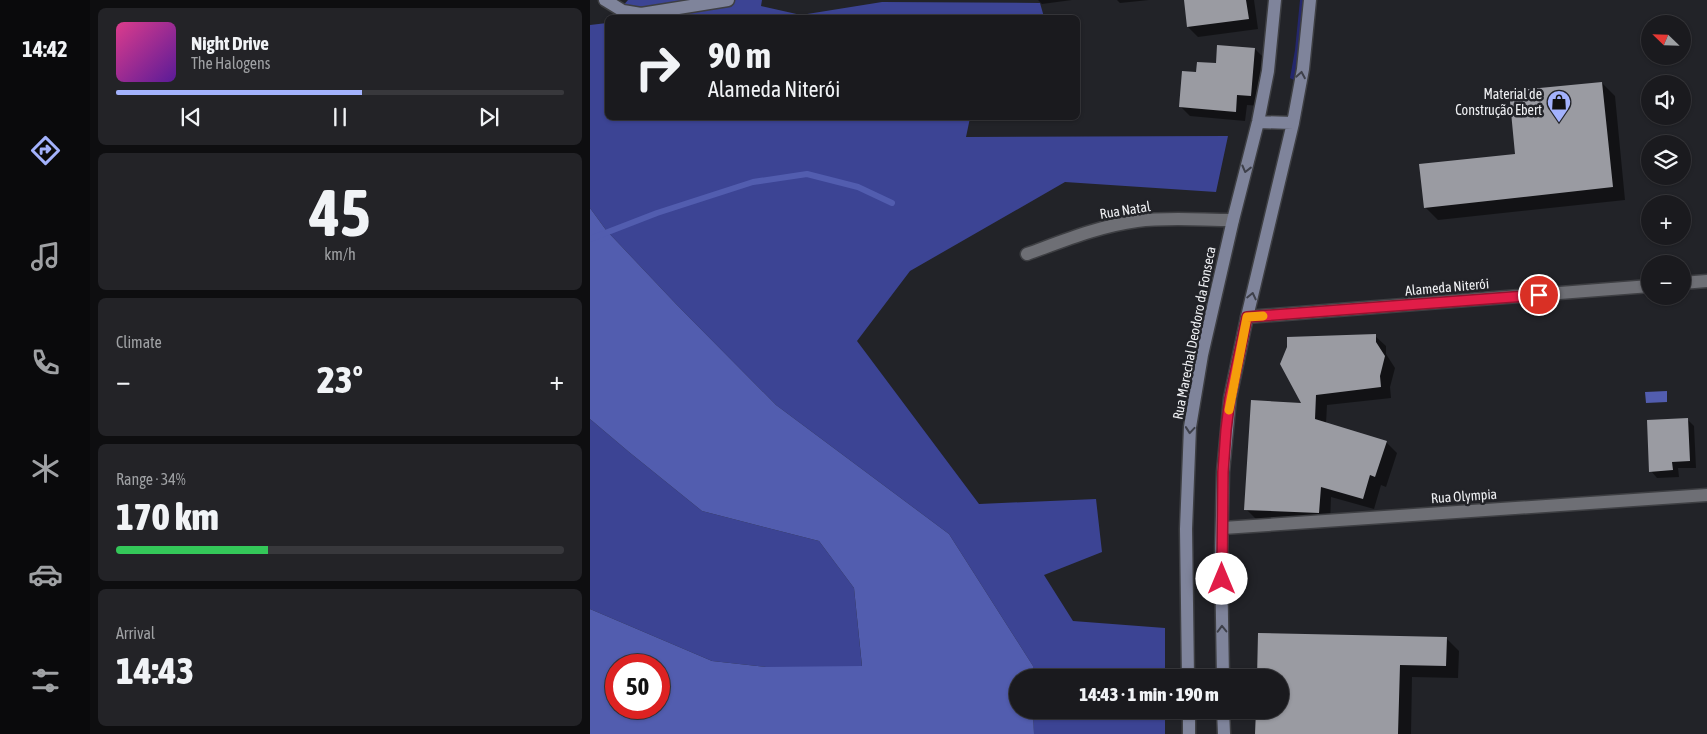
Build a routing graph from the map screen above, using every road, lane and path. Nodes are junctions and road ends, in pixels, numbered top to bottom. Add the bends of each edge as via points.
1 (605, 0) edge
2 (728, 0) edge
3 (1275, 0) edge
4 (1310, 0) edge
5 (1258, 122) junction
6 (1293, 123) junction
7 (1233, 220) junction
8 (1026, 254) dead end
9 (1707, 281) edge
10 (1691, 282) edge
11 (1641, 287) edge
12 (1247, 317) junction
13 (1707, 495) edge
14 (1223, 528) junction
15 (1188, 669) edge
16 (1223, 669) edge
17 (1189, 719) edge
18 (1224, 719) edge
19 (1189, 734) edge
20 (1224, 734) edge

1 - 2 main road via 623,11 641,14
3 - 5 main road, Rua Marechal Deodoro da Fonseca via 1268,71
6 -> 4 main road
5 - 6 main road
5 -> 7 main road, Rua Marechal Deodoro da Fonseca
12 -> 6 main road
7 - 8 street, Rua Natal via 1137,221 1097,229
7 -> 15 main road, Rua Marechal Deodoro da Fonseca via 1202,355 1190,428 1186,529
9 - 10 street
11 - 12 street, Alameda Niterói
12 - 14 main road via 1228,413
13 - 14 street, Rua Olympia
16 -> 14 main road
17 - 19 main road
18 - 20 main road

